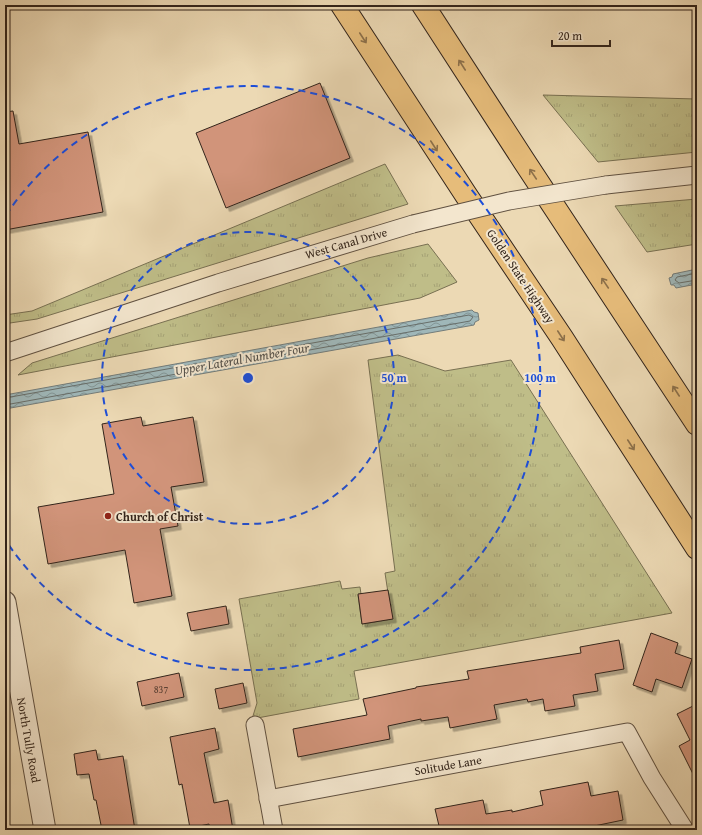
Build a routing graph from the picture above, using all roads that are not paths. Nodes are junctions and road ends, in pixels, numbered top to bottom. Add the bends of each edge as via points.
1 (342, 5) edge
2 (423, 5) edge
3 (697, 175) edge
4 (5, 353) edge
5 (697, 424) edge
6 (697, 548) edge
7 (5, 602) edge
8 (8, 639) edge
9 (255, 725) dead end
10 (268, 799) junction
11 (45, 830) edge
12 (274, 830) edge
13 (685, 830) edge

1 -> 6 highway, Golden State Highway
5 -> 2 highway
3 - 4 street, West Canal Drive, bridge via 606,185 510,201 413,224 218,283
7 - 8 street, North Tully Road
8 - 11 street, North Tully Road
9 - 10 street
10 - 12 street
10 - 13 street, Solitude Lane via 628,732 652,778

